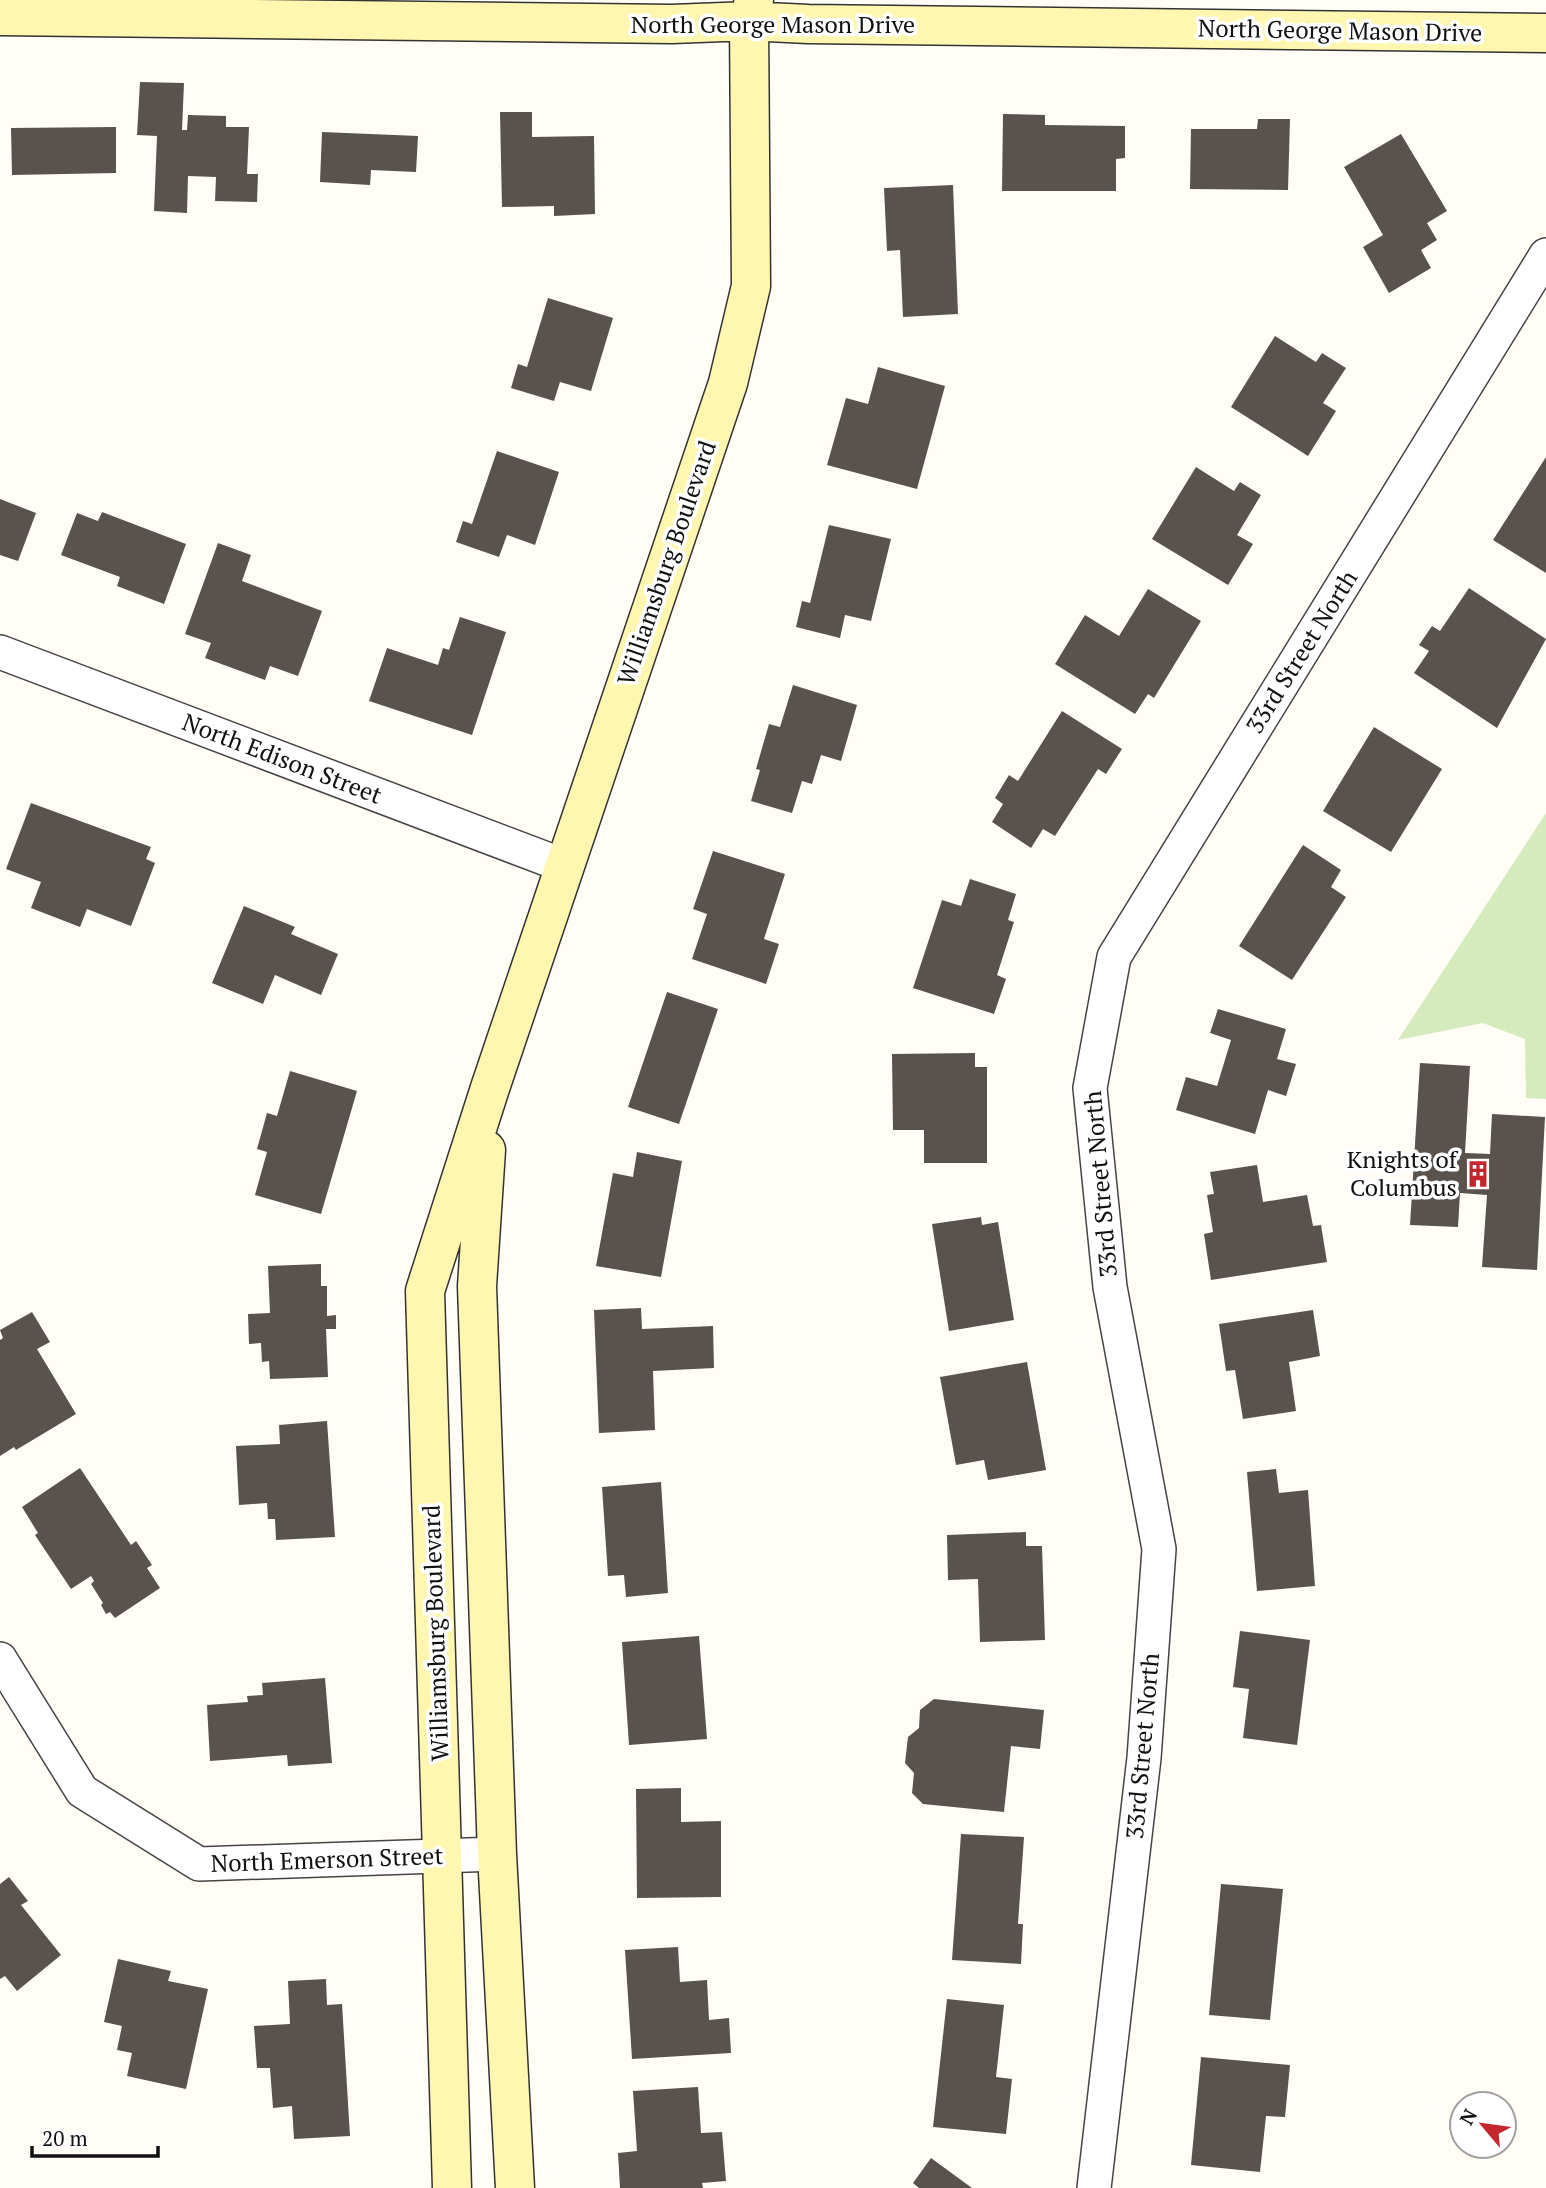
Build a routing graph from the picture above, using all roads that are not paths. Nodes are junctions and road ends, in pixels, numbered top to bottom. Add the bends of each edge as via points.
1 (748, 7) edge
2 (0, 16) edge
3 (1546, 33) edge
4 (1546, 255) edge
5 (0, 652) edge
6 (565, 866) junction
7 (490, 1088) junction
8 (0, 1659) edge
9 (497, 1854) junction
10 (443, 1856) junction
11 (452, 2188) edge
12 (515, 2188) edge
13 (1094, 2188) edge

1 - 2 main road, North George Mason Drive via 672,24
1 - 3 main road, North George Mason Drive via 808,24
1 - 6 main road, Williamsburg Boulevard via 751,286 728,383
4 - 13 street, 33rd Street North via 1114,957 1090,1088 1110,1287 1159,1549 1144,1758
5 - 6 street, North Edison Street
6 - 7 main road, Williamsburg Boulevard
7 - 9 main road, Williamsburg Boulevard via 477,1286
7 - 10 main road, Williamsburg Boulevard via 425,1291
8 - 10 street, North Emerson Street via 82,1791 199,1864
9 - 10 street, North Emerson Street
9 - 12 main road, Williamsburg Boulevard
10 - 11 main road, Williamsburg Boulevard

